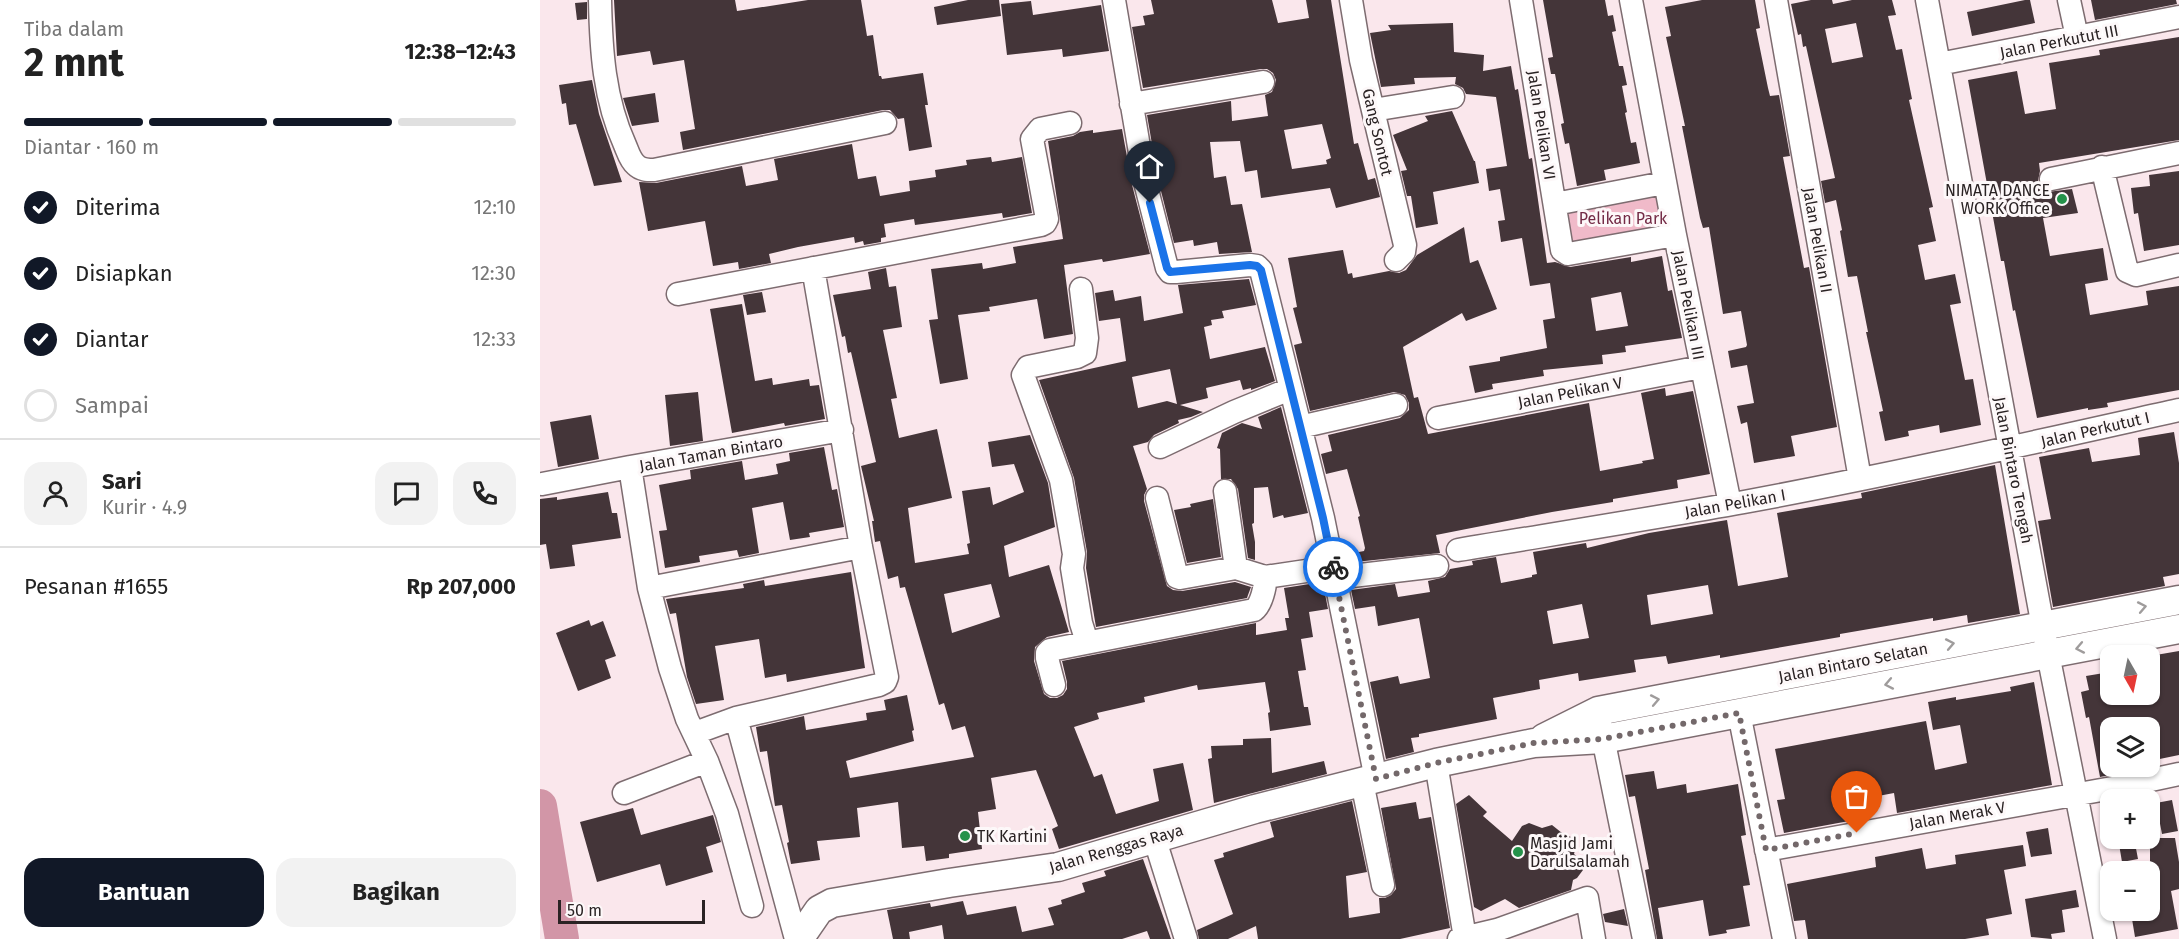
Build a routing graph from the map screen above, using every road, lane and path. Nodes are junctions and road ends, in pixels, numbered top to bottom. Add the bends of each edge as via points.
1 (600, 0) edge
2 (1114, 0) edge
3 (1352, 0) edge
4 (1521, 0) edge
5 (1631, 0) edge
6 (1776, 0) edge
7 (1928, 0) edge
8 (2069, 0) edge
9 (2179, 17) edge
10 (2077, 37) junction
11 (1939, 64) junction
12 (1263, 82) dead end
13 (1453, 97) dead end
14 (1131, 104) junction
15 (1373, 110) junction
16 (885, 123) dead end
17 (1070, 123) dead end
18 (2179, 153) edge
19 (2102, 167) junction
20 (2051, 179) dead end
21 (1664, 183) junction
22 (1554, 204) junction
23 (1675, 235) junction
24 (1396, 260) dead end
25 (2179, 265) edge
26 (813, 268) junction
27 (1081, 289) dead end
28 (678, 294) dead end
29 (1701, 367) junction
30 (1290, 389) junction
31 (1396, 405) dead end
32 (2179, 410) edge
33 (1438, 418) dead end
34 (1300, 427) junction
35 (842, 430) junction
36 (1160, 447) dead end
37 (2010, 448) junction
38 (630, 467) junction
39 (1860, 480) junction
40 (542, 484) dead end
41 (1225, 491) dead end
42 (1157, 498) dead end
43 (1730, 504) junction
44 (861, 547) junction
45 (1458, 550) dead end
46 (1437, 566) dead end
47 (1236, 568) junction
48 (1334, 573) junction
49 (1265, 577) junction
50 (649, 588) junction
51 (2179, 600) edge
52 (2043, 626) junction
53 (2179, 629) edge
54 (1088, 642) junction
55 (2048, 654) junction
56 (1054, 685) dead end
57 (1598, 711) junction
58 (1739, 713) junction
59 (736, 718) junction
60 (694, 733) junction
61 (1603, 739) junction
62 (1534, 743) junction
63 (707, 761) junction
64 (1436, 763) junction
65 (2179, 774) edge
66 (1369, 780) junction
67 (624, 793) dead end
68 (2077, 794) junction
69 (1154, 837) junction
70 (1766, 850) junction
71 (1383, 885) dead end
72 (752, 906) dead end
73 (1462, 938) edge
74 (797, 939) edge
75 (1186, 939) edge
76 (1594, 939) edge
77 (1644, 939) edge
78 (1784, 939) edge
79 (2105, 939) edge

1 - 16 street via 601,50 612,114 631,158 644,170
2 - 14 street
3 - 15 street, Gang Sontot
4 - 22 street, Jalan Pelikan VI
5 - 21 street, Jalan Pelikan III
6 - 39 street, Jalan Pelikan II
7 - 11 street, Jalan Bintaro Tengah
8 - 10 street
9 - 10 street, Jalan Perkutut III
10 - 11 street, Jalan Perkutut III
11 - 37 street, Jalan Bintaro Tengah
12 - 14 street
13 - 15 street
14 - 30 street via 1145,182 1167,268 1176,272 1257,266
15 - 24 street, Gang Sontot via 1405,245
17 - 26 street via 1040,129 1032,139 1045,223
18 - 19 street
19 - 20 street
19 - 25 street via 2127,271 2136,275
21 - 22 street
21 - 23 street, Jalan Pelikan III
22 - 23 street, Jalan Pelikan VI via 1562,250 1568,254
23 - 29 street, Jalan Pelikan III
26 - 28 street
26 - 35 street
27 - 54 street via 1088,338 1084,352 1077,357 1028,367 1023,375 1061,480 1081,623
29 - 33 street, Jalan Pelikan V
29 - 43 street, Jalan Pelikan III
30 - 34 street
30 - 36 street
31 - 34 street
32 - 37 street, Jalan Perkutut I
34 - 48 street
35 - 38 street, Jalan Taman Bintaro
35 - 44 street
37 - 39 street, Jalan Pelikan I
37 - 52 street, Jalan Bintaro Tengah
38 - 40 street
38 - 50 street, Jalan Taman Bintaro
39 - 43 street, Jalan Pelikan I
41 - 47 street
42 - 47 street via 1177,577
43 - 45 street, Jalan Pelikan I
44 - 50 street
44 - 59 street via 885,682
46 - 48 street
47 - 49 street
48 - 49 street
48 - 66 street
49 - 54 street via 1259,606 1254,610
50 - 60 street, Jalan Taman Bintaro via 670,668
52 -> 51 street, Jalan Bintaro Selatan
52 - 55 street, Jalan Bintaro Tengah
57 -> 52 street, Jalan Bintaro Selatan
53 -> 55 street, Jalan Bintaro Selatan
54 - 56 street via 1047,653
55 -> 58 street, Jalan Bintaro Selatan
55 - 68 street, Jalan Bintaro Tengah
57 - 61 street
57 - 62 street, Jalan Bintaro Selatan
58 - 61 street, Jalan Bintaro Selatan
58 - 70 street
59 - 60 street
59 - 74 street
60 - 63 street, Jalan Taman Bintaro
61 - 62 street, Jalan Bintaro Selatan
61 - 77 street
62 - 64 street, Jalan Bintaro Selatan
63 - 67 street
63 - 72 street, Jalan Taman Bintaro via 727,814
64 - 66 street, Jalan Bintaro Selatan
64 - 73 street
65 - 68 street, Jalan Merak V
66 - 69 street, Jalan Renggas Raya
66 - 71 street
68 - 70 street, Jalan Merak V
68 - 79 street, Jalan Bintaro Tengah
69 - 74 street, Jalan Renggas Raya via 1058,867 832,903 819,909
69 - 75 street
70 - 78 street
73 - 76 street via 1541,916 1587,898

